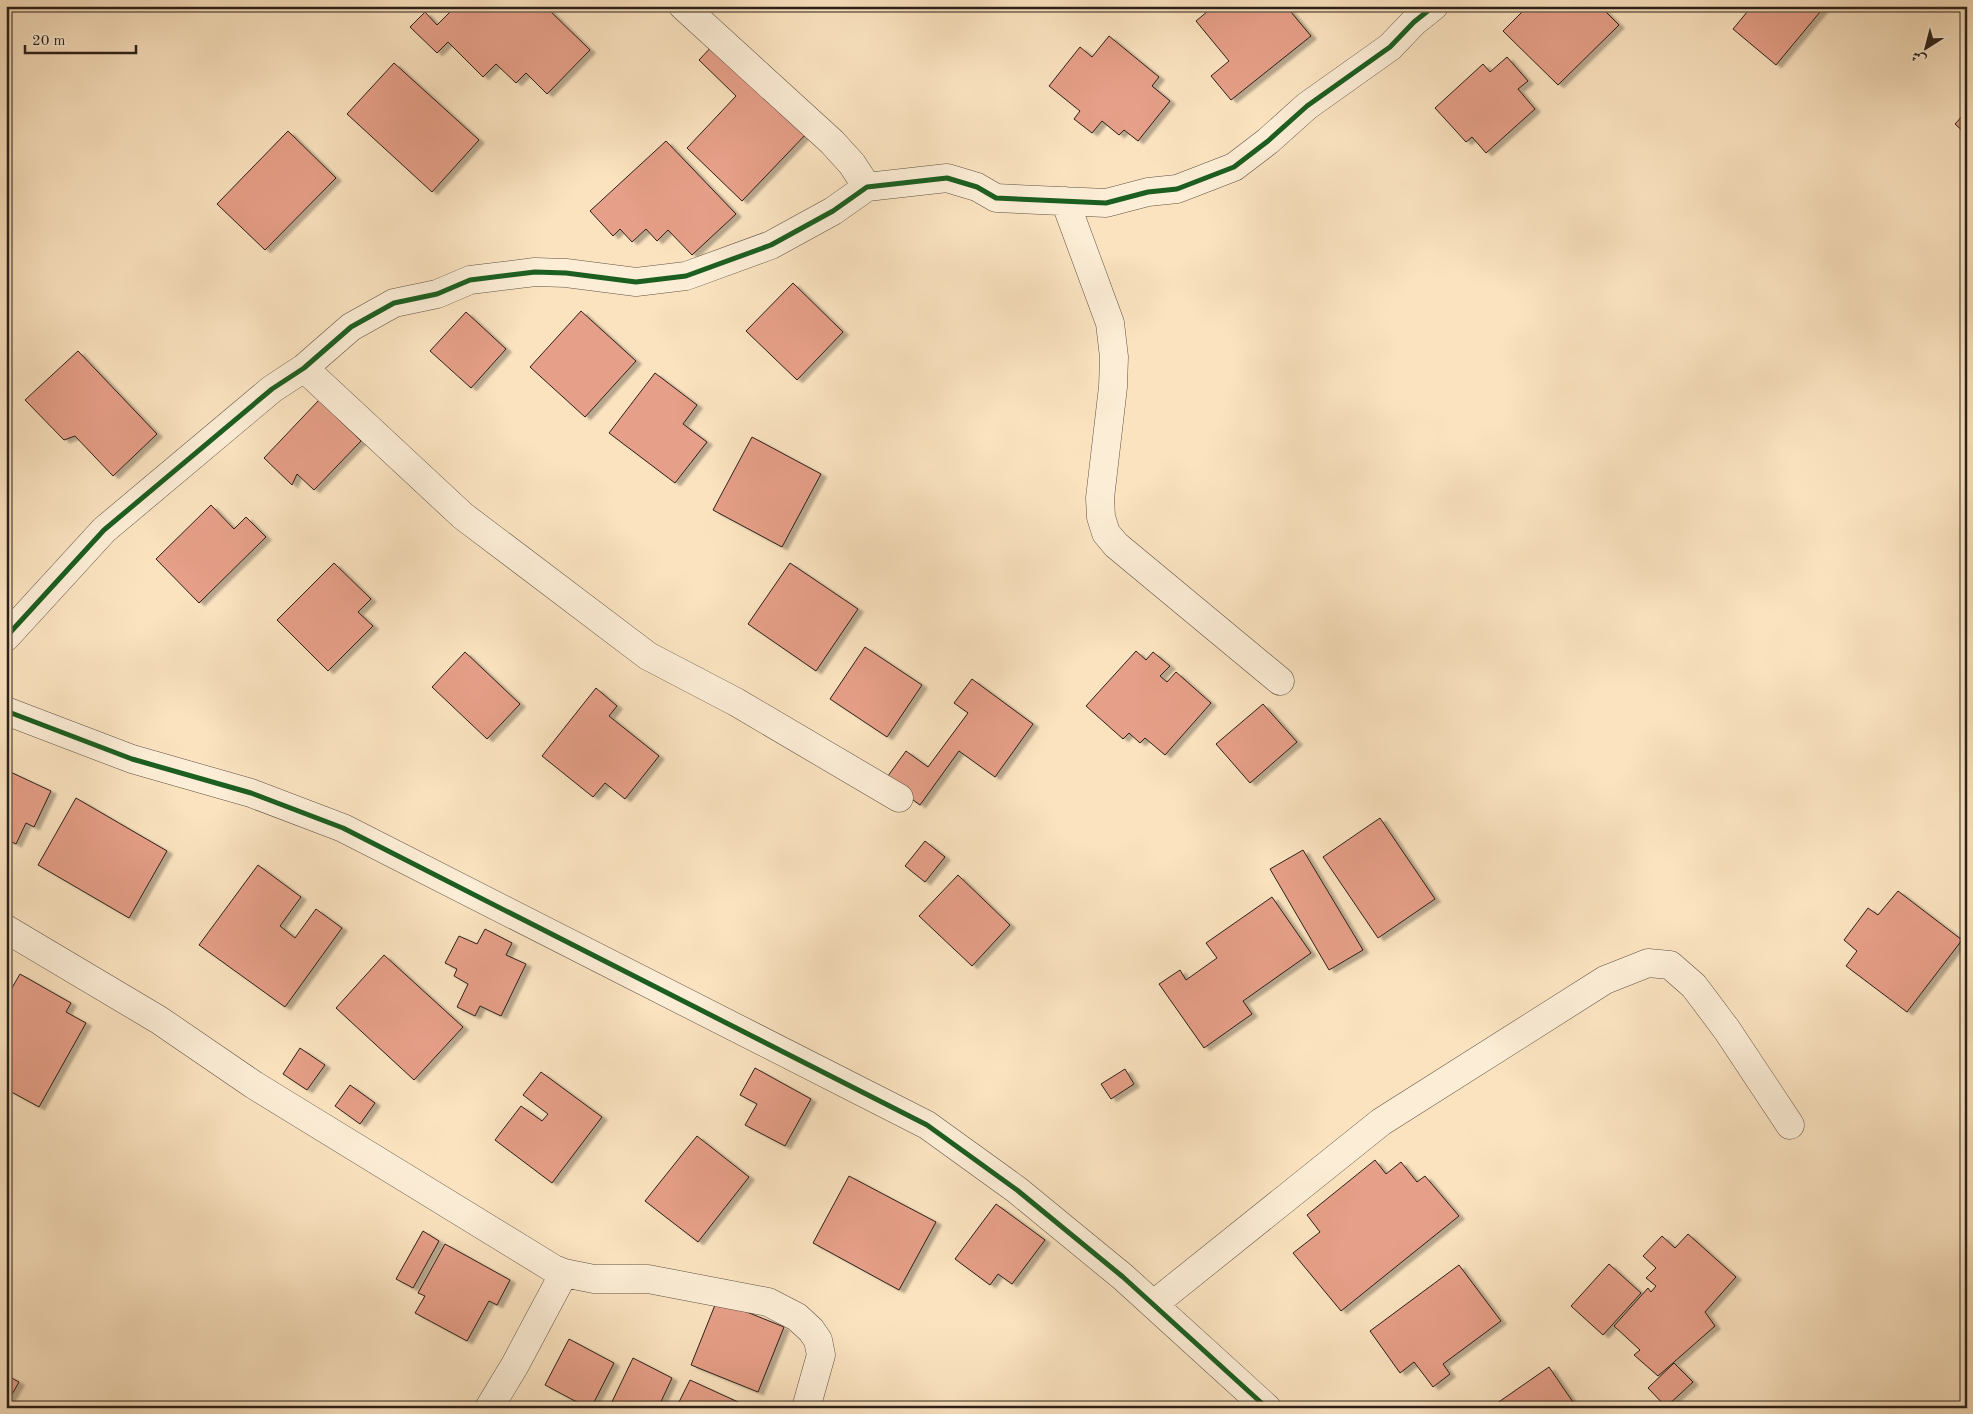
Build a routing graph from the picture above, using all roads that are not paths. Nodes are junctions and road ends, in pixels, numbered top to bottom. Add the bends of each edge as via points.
1 (683, 6) edge
2 (1434, 6) edge
3 (867, 187) junction
4 (1065, 201) junction
5 (304, 368) junction
6 (6, 637) edge
7 (1280, 681) dead end
8 (6, 711) edge
9 (899, 798) dead end
10 (6, 929) edge
11 (1790, 1124) dead end
12 (564, 1274) junction
13 (1154, 1304) junction
14 (489, 1408) edge
15 (806, 1408) edge
16 (1267, 1408) edge

1 - 3 street via 832,142
2 - 4 street via 1390,47 1307,106 1234,167 1177,189 1148,192 1106,203
3 - 4 street via 947,178 977,187 996,198
3 - 5 street via 833,211 771,245 686,276 636,282 534,272 470,280 437,294 394,303 351,326
4 - 7 street via 1110,323 1113,387 1100,498 1106,533 1116,546
5 - 6 street via 272,389 104,530
5 - 9 street via 463,516 648,656 736,702
8 - 13 street via 132,759 251,794 343,828 864,1092 927,1125 1009,1184
10 - 12 street via 159,1020 254,1085
11 - 13 street via 1694,986 1670,965 1648,963 1605,980 1381,1122
12 - 14 street
12 - 15 street via 611,1280 648,1279 768,1302 797,1317 818,1340 821,1355
13 - 16 street

